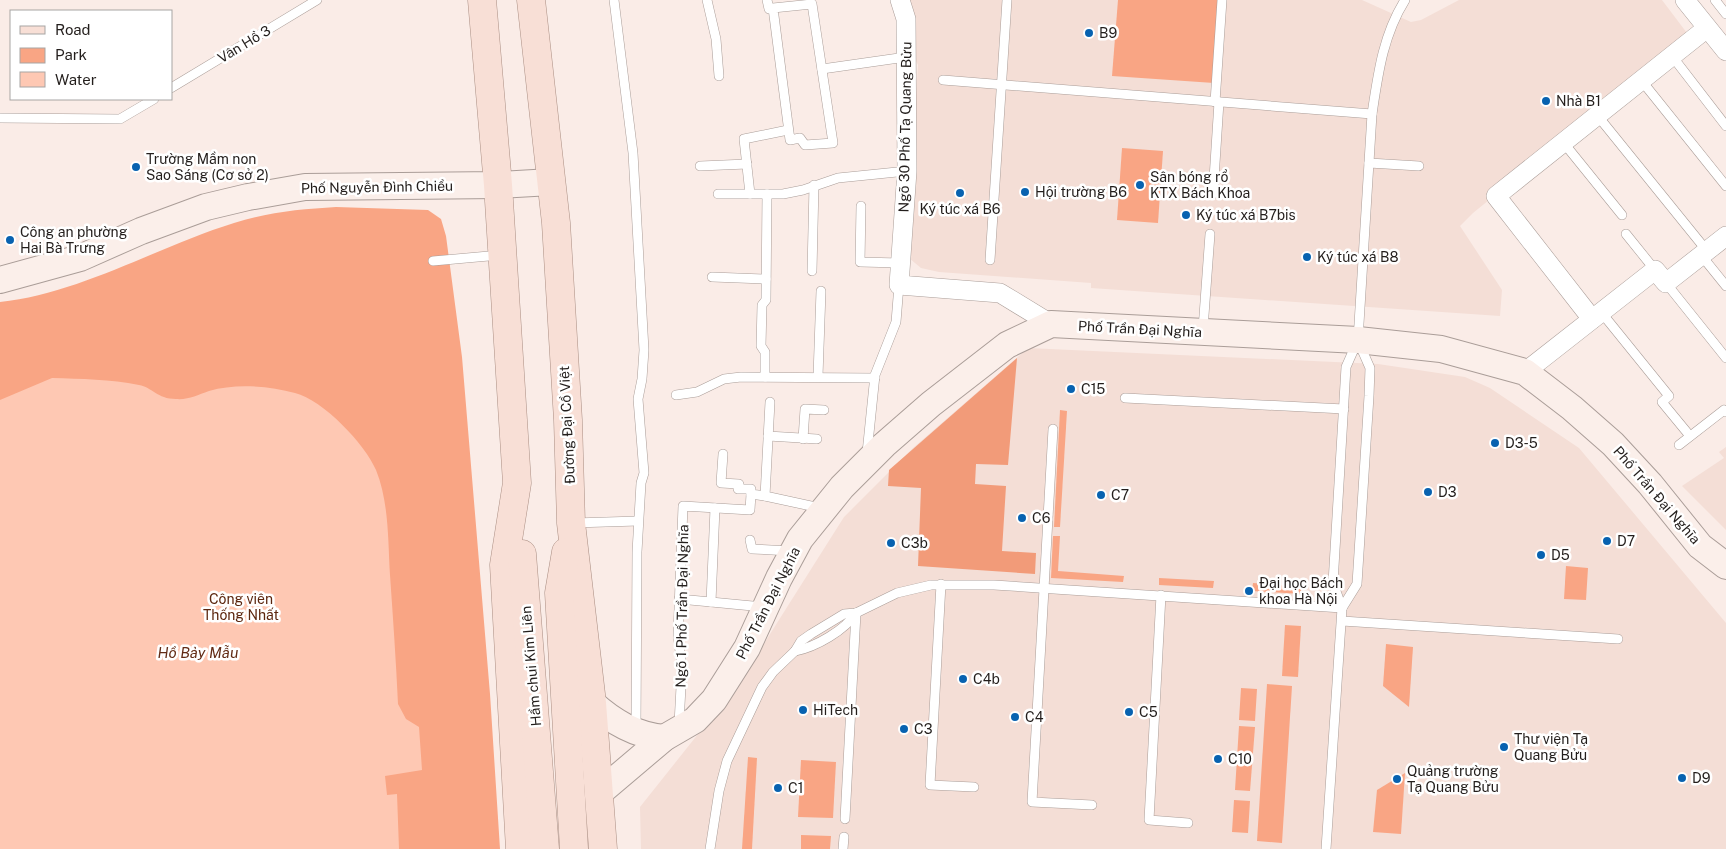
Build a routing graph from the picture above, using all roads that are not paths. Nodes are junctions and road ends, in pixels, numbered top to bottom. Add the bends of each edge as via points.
1 (317, 0) edge
2 (482, 0) edge
3 (531, 0) edge
4 (614, 0) edge
5 (707, 0) edge
6 (767, 0) edge
7 (900, 0) edge
8 (1007, 0) edge
9 (1222, 0) edge
10 (1405, 0) edge
11 (1686, 0) edge
12 (1715, 0) edge
13 (773, 8) junction
14 (1726, 14) edge
15 (1707, 28) junction
16 (1726, 51) edge
17 (1672, 56) junction
18 (906, 57) junction
19 (822, 69) junction
20 (719, 76) dead end
21 (943, 80) dead end
22 (1641, 80) junction
23 (1002, 85) junction
24 (172, 87) edge
25 (152, 100) edge
26 (1217, 102) junction
27 (1372, 114) junction
28 (1598, 115) junction
29 (0, 118) edge
30 (1726, 126) edge
31 (788, 130) junction
32 (1563, 142) junction
33 (1369, 163) junction
34 (747, 164) junction
35 (700, 166) dead end
36 (1419, 166) dead end
37 (907, 171) junction
38 (552, 182) junction
39 (498, 185) junction
40 (814, 185) junction
41 (1726, 186) edge
42 (718, 194) dead end
43 (750, 194) junction
44 (767, 194) junction
45 (1213, 194) dead end
46 (861, 206) dead end
47 (1622, 215) dead end
48 (1210, 234) dead end
49 (1626, 234) dead end
50 (1726, 236) edge
51 (1704, 253) junction
52 (503, 255) junction
53 (990, 260) dead end
54 (434, 261) dead end
55 (900, 263) junction
56 (812, 271) dead end
57 (712, 277) dead end
58 (1660, 277) junction
59 (0, 280) edge
60 (766, 280) junction
61 (899, 285) junction
62 (1726, 286) edge
63 (821, 291) dead end
64 (1597, 315) junction
65 (1051, 324) junction
66 (1203, 332) junction
67 (1358, 340) junction
68 (1726, 358) edge
69 (1525, 372) junction
70 (765, 376) junction
71 (818, 376) junction
72 (875, 378) junction
73 (676, 395) dead end
74 (1125, 398) dead end
75 (770, 402) dead end
76 (1344, 409) junction
77 (824, 410) dead end
78 (1726, 412) edge
79 (1053, 429) dead end
80 (768, 436) junction
81 (1690, 436) junction
82 (803, 439) junction
83 (817, 440) dead end
84 (1679, 445) dead end
85 (723, 454) dead end
86 (867, 462) junction
87 (517, 483) junction
88 (751, 494) junction
89 (765, 496) junction
90 (715, 508) junction
91 (823, 508) junction
92 (638, 521) junction
93 (572, 523) junction
94 (750, 540) dead end
95 (794, 551) junction
96 (1726, 566) edge
97 (941, 584) junction
98 (1044, 588) junction
99 (1161, 595) junction
100 (679, 599) junction
101 (711, 602) junction
102 (766, 607) junction
103 (1342, 608) junction
104 (856, 613) junction
105 (1342, 621) junction
106 (1618, 639) dead end
107 (592, 703) junction
108 (636, 731) junction
109 (671, 734) junction
110 (974, 787) dead end
111 (599, 794) junction
112 (1092, 806) dead end
113 (845, 819) dead end
114 (1188, 823) dead end
115 (844, 837) dead end
116 (520, 849) edge
117 (545, 849) edge
118 (574, 849) edge
119 (603, 849) edge
120 (710, 849) edge
121 (843, 849) edge
122 (1326, 849) edge

1 - 24 lane, Vân Hồ 3
2 - 39 main road
3 - 38 main road, Đường Đại Cồ Việt
4 - 92 lane via 633,153 644,350 638,399 644,473
5 - 20 lane via 716,39
6 - 13 lane via 768,9
7 - 18 street, Ngõ 30 Phố Tạ Quang Bửu via 906,19
8 - 23 lane
9 - 26 lane
10 - 27 lane via 1396,14 1384,48
11 - 15 street
12 - 14 lane
13 - 19 lane via 812,4
13 - 31 lane
15 - 16 street
15 - 17 street
17 - 22 street
17 - 30 lane
18 - 19 lane
18 - 37 street, Ngõ 30 Phố Tạ Quang Bửu
19 - 31 lane via 833,143 805,145 800,138 790,140
21 - 23 lane
22 - 28 street
22 - 41 lane
23 - 26 lane
23 - 53 lane
25 - 29 lane via 120,119
26 - 27 lane
26 - 45 lane
27 - 33 lane
28 - 32 street
28 - 51 lane
31 - 34 lane via 744,139
32 - 47 lane
32 - 64 street via 1496,196
33 - 36 lane
33 - 67 lane
34 - 35 lane
34 - 43 lane
37 - 40 lane via 838,178
37 - 55 street, Ngõ 30 Phố Tạ Quang Bửu
38 - 39 street, Phố Nguyễn Đình Chiểu
38 - 93 main road, Đường Đại Cồ Việt
39 - 52 main road
39 - 59 street, Phố Nguyễn Đình Chiểu via 305,187 248,197 141,231 80,258
40 - 44 lane via 793,192
40 - 56 lane
42 - 43 lane
43 - 44 lane
44 - 60 lane
46 - 55 lane via 860,262
48 - 66 lane
49 - 58 lane
50 - 51 street
51 - 58 street
51 - 62 lane
52 - 54 lane
52 - 87 main road
55 - 61 street, Ngõ 30 Phố Tạ Quang Bửu
57 - 60 lane
58 - 64 street
58 - 68 lane
60 - 70 lane via 761,321
61 - 65 street via 1000,293
61 - 72 lane, Ngõ 30 Phố Tạ Quang Bửu via 896,322
63 - 71 lane
64 - 69 street
64 - 81 lane via 1669,396 1662,402
65 - 66 street, Phố Trần Đại Nghĩa
65 - 86 street, Phố Trần Đại Nghĩa via 1007,345 931,404
66 - 67 street, Phố Trần Đại Nghĩa
67 - 69 street, Phố Trần Đại Nghĩa via 1441,349
67 - 76 lane via 1346,367
67 - 103 lane via 1370,368 1369,396 1357,584
69 - 96 street, Phố Trần Đại Nghĩa via 1613,444 1700,546
70 - 71 lane
70 - 73 lane via 731,377 705,389
71 - 72 lane
72 - 86 lane, Ngõ 30 Phố Tạ Quang Bửu
74 - 76 lane
75 - 80 lane
76 - 103 lane via 1333,583
77 - 82 lane via 805,409
78 - 81 lane via 1724,410
79 - 98 lane
80 - 82 lane
80 - 89 lane
81 - 84 lane
82 - 83 lane
85 - 88 lane via 721,483 738,484 738,489 751,489
86 - 91 street, Phố Trần Đại Nghĩa
87 - 116 main road via 504,565
87 - 117 main road, Hầm chui Kim Liên
88 - 89 lane
88 - 90 lane, Ngõ 1 Phố Trần Đại Nghĩa via 750,510
89 - 91 lane
90 - 100 lane, Ngõ 1 Phố Trần Đại Nghĩa via 683,506
90 - 101 lane
91 - 95 street, Phố Trần Đại Nghĩa
92 - 93 lane
92 - 108 lane
93 - 107 main road, Đường Đại Cồ Việt
93 - 118 main road via 559,593
94 - 95 lane via 752,549
95 - 102 street, Phố Trần Đại Nghĩa
97 - 98 lane
97 - 104 lane via 897,593
97 - 110 lane via 930,785
98 - 99 lane
98 - 112 lane via 1032,802
99 - 103 lane
99 - 114 lane via 1148,820
100 - 101 lane
100 - 109 lane, Ngõ 1 Phố Trần Đại Nghĩa via 678,635 682,668
101 - 102 lane
102 - 109 street, Phố Trần Đại Nghĩa via 747,648 714,700 695,720
103 - 105 lane
104 - 113 lane
104 - 120 lane via 850,623 807,649 795,651 762,687 732,748 718,791
105 - 106 lane
105 - 122 lane
107 - 108 street via 610,719
107 - 111 main road, Đường Đại Cồ Việt
108 - 109 street
109 - 111 street, Phố Trần Đại Nghĩa
111 - 119 main road, Đường Đại Cồ Việt
115 - 121 lane

